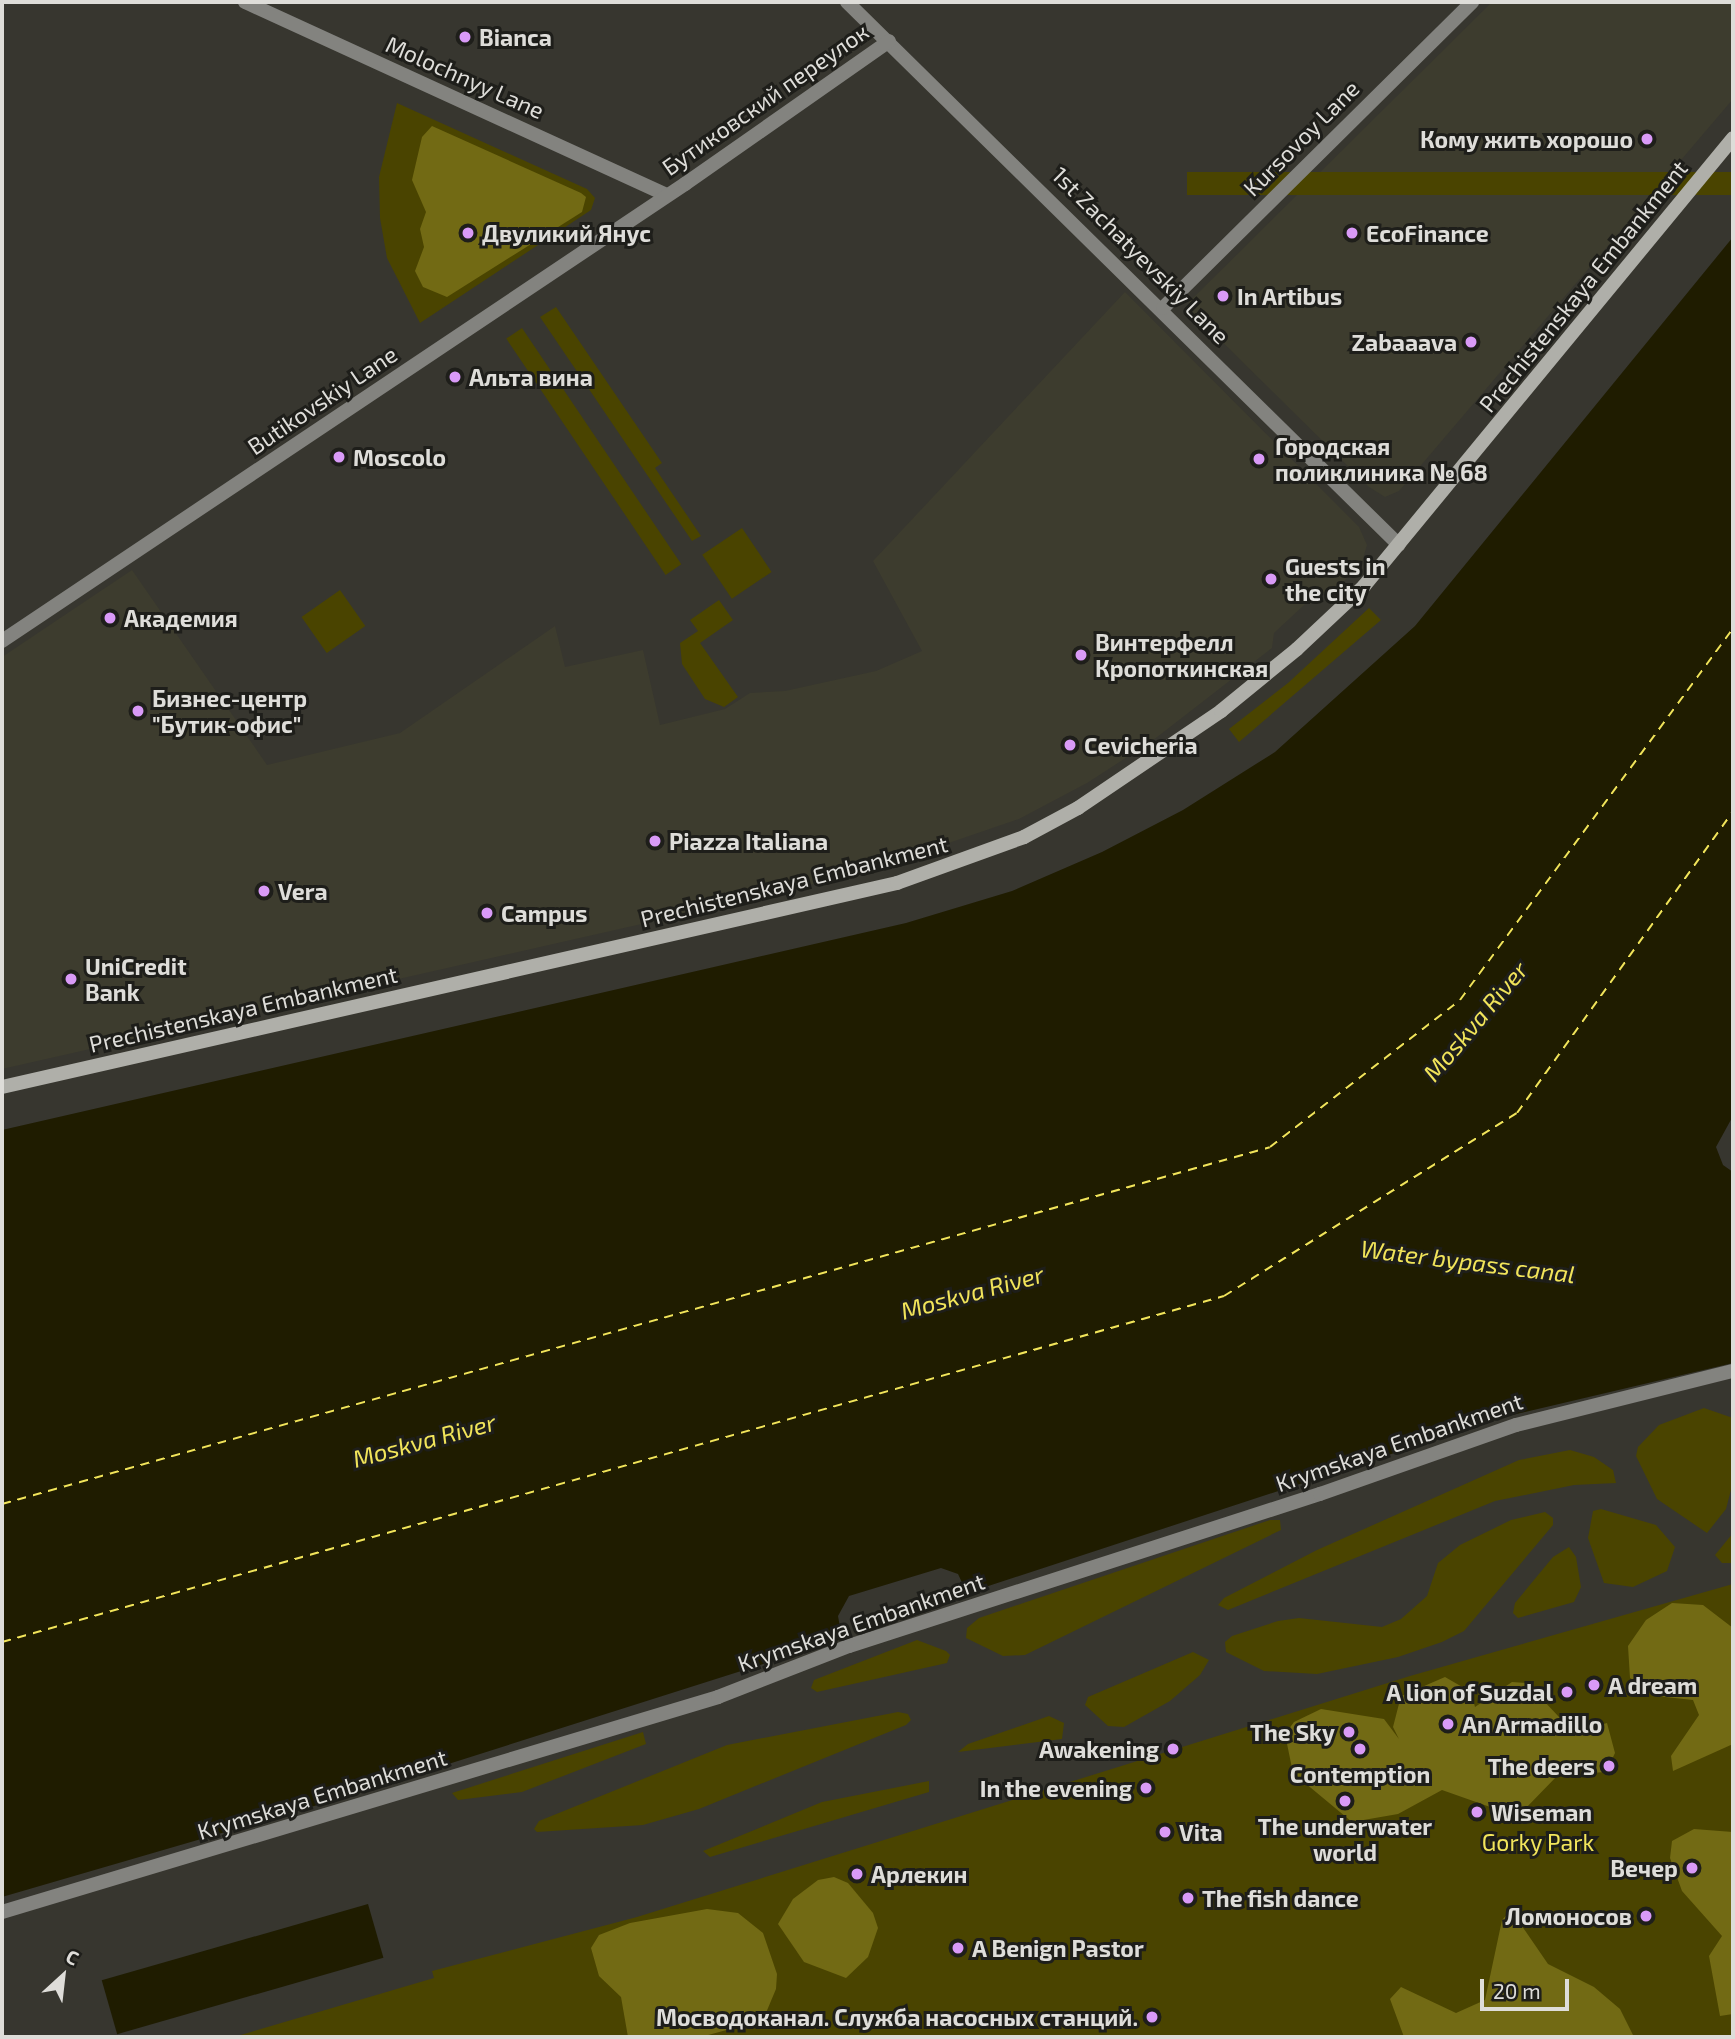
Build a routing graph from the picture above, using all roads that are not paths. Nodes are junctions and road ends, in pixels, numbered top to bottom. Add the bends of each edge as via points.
1 (245, 2) edge
2 (847, 2) edge
3 (1472, 2) edge
4 (889, 41) junction
5 (1733, 138) edge
6 (667, 195) junction
7 (1163, 308) junction
8 (1399, 545) junction
9 (2, 641) edge
10 (2, 1087) edge
11 (1733, 1371) edge
12 (2, 1912) edge

1 - 6 street, Molochnyy Lane
2 - 4 street, 1st Zachatyevskiy Lane
3 - 7 street, Kursovoy Lane
4 - 6 street, Бутиковский переулок
4 - 7 street, 1st Zachatyevskiy Lane
5 - 8 main road, Prechistenskaya Embankment
6 - 9 street, Butikovskiy Lane
7 - 8 street, 1st Zachatyevskiy Lane
8 - 10 main road, Prechistenskaya Embankment via 1297,649 1146,765 1035,831 950,866 797,908
11 - 12 street, Krymskaya Embankment via 1516,1425 1320,1494 849,1646 718,1697

